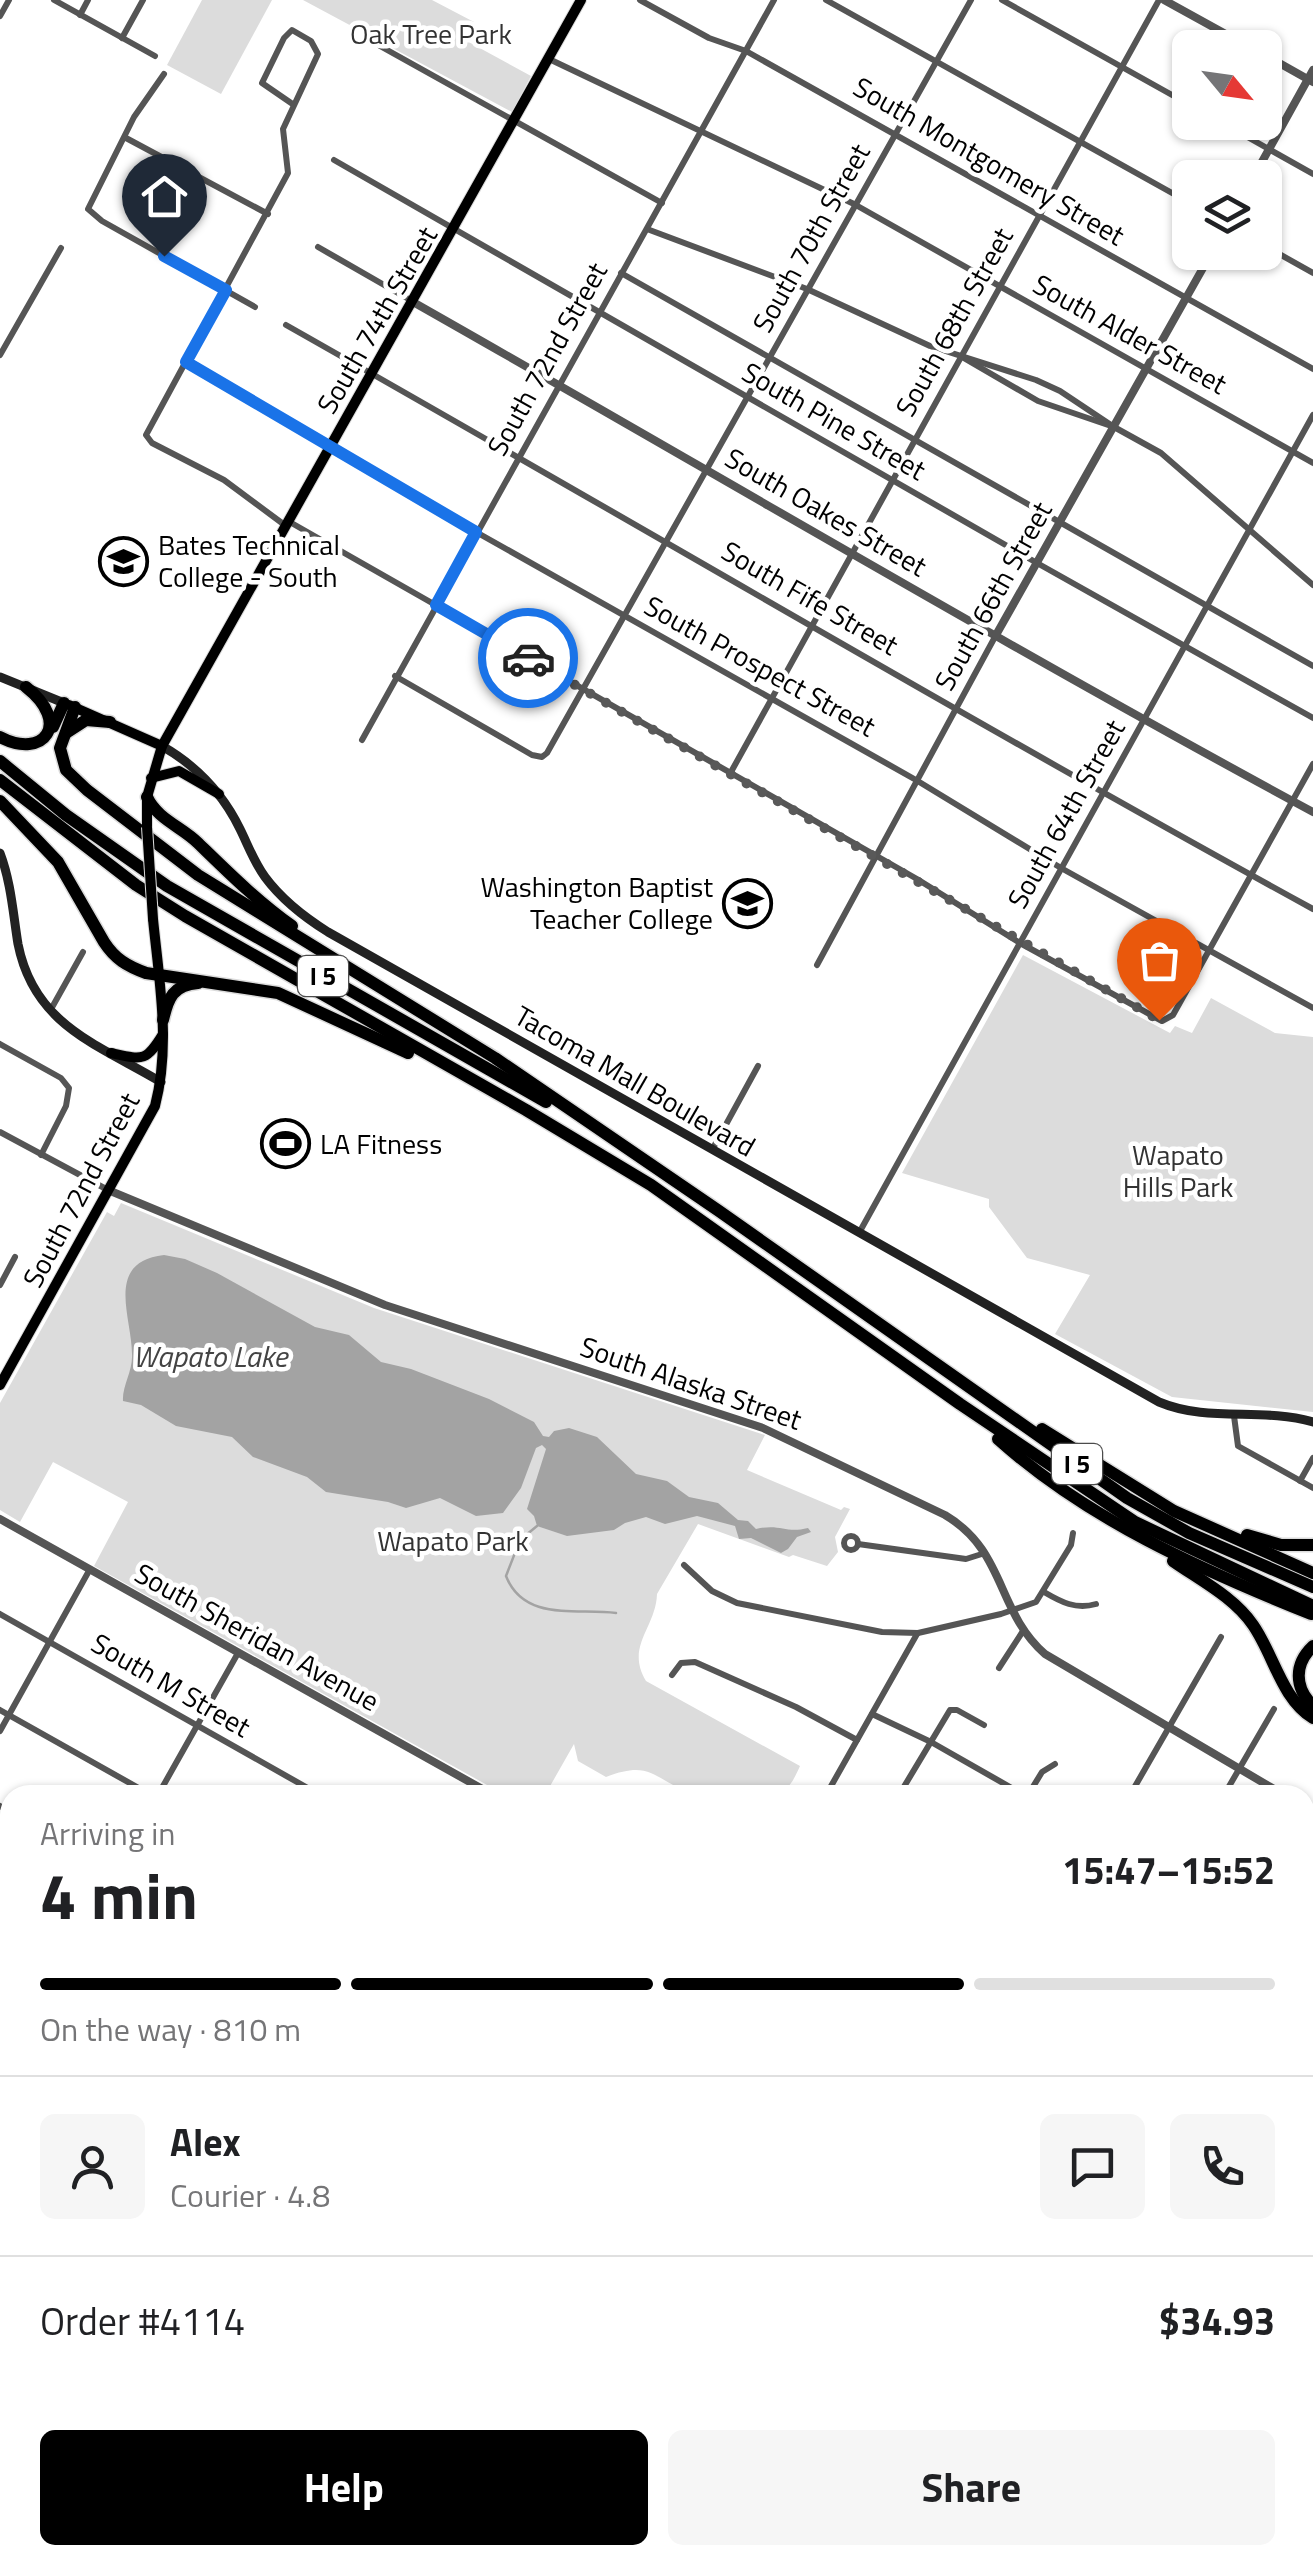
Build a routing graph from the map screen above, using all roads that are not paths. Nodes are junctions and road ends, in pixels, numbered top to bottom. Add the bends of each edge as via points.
1 (9, 0) edge
2 (54, 0) edge
3 (88, 0) edge
4 (143, 0) edge
5 (581, 0) edge
6 (640, 0) edge
7 (774, 0) edge
8 (826, 0) edge
9 (971, 0) edge
10 (1002, 0) edge
11 (1162, 0) edge
12 (80, 14) junction
13 (0, 16) edge
14 (1218, 30) edge
15 (122, 38) junction
16 (380, 46) dead end
17 (746, 50) junction
18 (154, 56) dead end
19 (549, 59) junction
20 (937, 61) junction
21 (1282, 65) edge
22 (1122, 67) junction
23 (1313, 70) edge
24 (164, 74) dead end
25 (1310, 80) edge
26 (1172, 95) edge
27 (294, 104) junction
28 (515, 121) junction
29 (700, 132) junction
30 (896, 133) junction
31 (126, 138) junction
32 (1252, 140) edge
33 (1080, 142) junction
34 (1269, 150) junction
35 (334, 160) dead end
36 (1263, 160) edge
37 (1313, 174) edge
38 (1172, 194) edge
39 (662, 202) junction
40 (854, 204) junction
41 (268, 214) junction
42 (1039, 216) junction
43 (647, 229) junction
44 (454, 230) junction
45 (318, 247) dead end
46 (61, 248) dead end
47 (1282, 255) edge
48 (1202, 270) edge
49 (1313, 272) edge
50 (621, 273) junction
51 (1000, 287) junction
52 (807, 289) junction
53 (226, 290) junction
54 (1186, 298) junction
55 (413, 302) junction
56 (255, 306) dead end
57 (599, 313) junction
58 (286, 324) dead end
59 (0, 355) edge
60 (962, 356) junction
61 (770, 358) junction
62 (186, 362) junction
63 (1147, 370) junction
64 (1313, 370) edge
65 (372, 373) junction
66 (558, 384) junction
67 (747, 397) junction
68 (1313, 415) edge
69 (1114, 427) junction
70 (915, 440) junction
71 (331, 446) junction
72 (1292, 452) junction
73 (518, 456) junction
74 (1313, 463) edge
75 (707, 468) junction
76 (892, 481) junction
77 (287, 524) junction
78 (1059, 524) junction
79 (1248, 530) junction
80 (476, 532) junction
81 (666, 541) junction
82 (851, 555) junction
83 (1036, 564) junction
84 (1313, 585) edge
85 (436, 605) junction
86 (1206, 606) junction
87 (624, 615) junction
88 (811, 626) junction
89 (996, 635) junction
90 (1185, 646) junction
91 (1313, 666) edge
92 (395, 676) junction
93 (0, 677) edge
94 (26, 687) junction
95 (582, 690) junction
96 (771, 698) junction
97 (69, 705) junction
98 (957, 707) junction
99 (1146, 718) junction
100 (1313, 718) edge
101 (110, 722) junction
102 (0, 737) edge
103 (41, 739) junction
104 (62, 739) junction
105 (362, 740) dead end
106 (162, 746) junction
107 (0, 761) edge
108 (1313, 764) edge
109 (731, 772) junction
110 (151, 778) junction
111 (0, 780) edge
112 (916, 780) junction
113 (219, 794) junction
114 (1103, 794) junction
115 (147, 797) junction
116 (1292, 800) junction
117 (0, 802) edge
118 (1313, 812) edge
119 (147, 827) joint
120 (0, 853) edge
121 (875, 856) junction
122 (1061, 868) junction
123 (1250, 875) junction
124 (1313, 909) edge
125 (1020, 943) junction
126 (1208, 950) junction
127 (83, 952) dead end
128 (817, 965) dead end
129 (159, 974) junction
130 (372, 981) junction
131 (220, 983) junction
132 (1313, 1008) edge
133 (50, 1012) junction
134 (163, 1026) junction
135 (0, 1044) edge
136 (111, 1053) junction
137 (758, 1066) dead end
138 (161, 1082) junction
139 (494, 1092) junction
140 (0, 1132) edge
141 (712, 1151) junction
142 (40, 1155) junction
143 (660, 1172) junction
144 (108, 1190) junction
145 (858, 1234) junction
146 (16, 1257) dead end
147 (0, 1285) edge
148 (860, 1310) junction
149 (0, 1385) edge
150 (960, 1404) junction
151 (1234, 1416) junction
152 (1313, 1422) edge
153 (1313, 1458) edge
154 (1111, 1474) junction
155 (1300, 1481) junction
156 (1313, 1488) edge
157 (0, 1518) edge
158 (1130, 1530) junction
159 (1073, 1533) dead end
160 (858, 1544) dead end
161 (1313, 1545) edge
162 (986, 1552) junction
163 (684, 1565) dead end
164 (90, 1569) junction
165 (1313, 1573) edge
166 (1313, 1587) edge
167 (1044, 1592) junction
168 (1096, 1604) dead end
169 (1313, 1606) edge
170 (1012, 1610) junction
171 (0, 1614) edge
172 (1313, 1615) edge
173 (1024, 1631) junction
174 (918, 1633) junction
175 (1221, 1637) dead end
176 (50, 1642) junction
177 (1313, 1646) edge
178 (238, 1653) junction
179 (999, 1668) dead end
180 (672, 1675) dead end
181 (1313, 1706) edge
182 (1274, 1709) dead end
183 (0, 1710) edge
184 (872, 1714) junction
185 (9, 1715) junction
186 (1313, 1718) edge
187 (198, 1724) junction
188 (984, 1725) dead end
189 (1169, 1728) junction
190 (0, 1731) edge
191 (857, 1740) junction
192 (931, 1742) junction
193 (1055, 1764) dead end
194 (1240, 1769) junction
195 (136, 1785) edge
196 (160, 1785) edge
197 (303, 1785) edge
198 (475, 1785) edge
199 (832, 1785) edge
200 (906, 1785) edge
201 (1008, 1785) edge
202 (1033, 1785) edge
203 (1136, 1785) edge
204 (1230, 1785) edge
205 (1267, 1785) edge

1 - 13 street
2 - 12 street
3 - 12 street
4 - 15 street
5 - 19 main road, South 74th Street
6 - 17 street, South Montgomery Street via 708,38
7 - 17 street, South 72nd Street
8 - 20 street
9 - 20 street, South 70th Street
10 - 22 street
11 - 14 street
11 - 22 street, South 68th Street
12 - 15 street
15 - 18 street
16 - 28 street
17 - 29 street, South 72nd Street
17 - 30 street, South Montgomery Street
19 - 28 main road, South 74th Street
19 - 29 street, South Alder Street
20 - 30 street, South 70th Street
20 - 33 street
21 - 25 street
22 - 26 street
22 - 33 street, South 68th Street
23 - 25 street
24 - 31 street
25 - 34 street
27 - 27 street via 318,54 311,40 294,31 262,82
27 - 41 street via 284,129 288,173
28 - 39 street
28 - 44 main road, South 74th Street
29 - 39 street, South 72nd Street
29 - 40 street, South Alder Street
30 - 40 street, South 70th Street
30 - 42 street, South Montgomery Street
31 - 41 street
31 - 53 street via 90,212
32 - 34 street
33 - 38 street
33 - 42 street, South 68th Street
34 - 36 street
34 - 37 street
35 - 44 street, South Pine Street
39 - 43 street, South 72nd Street
40 - 51 street, South Alder Street
40 - 52 street, South 70th Street
41 - 53 street
42 - 51 street, South 68th Street
42 - 54 street, South Montgomery Street
43 - 50 street, South 72nd Street
43 - 52 street
44 - 55 main road, South 74th Street
44 - 57 street, South Pine Street
45 - 55 street, South Oakes Street
46 - 59 street
47 - 49 street
48 - 54 street, South 66th Street
50 - 57 street, South 72nd Street
50 - 61 street
51 - 60 street, South 68th Street
51 - 63 street, South Alder Street
52 - 60 street
52 - 61 street, South 70th Street
53 - 56 street
53 - 62 street
54 - 63 street, South 66th Street
54 - 64 street, South Montgomery Street
55 - 65 main road, South 74th Street
55 - 66 street, South Oakes Street
57 - 66 street, South 72nd Street
57 - 67 street, South Pine Street
58 - 65 street, South Fife Street
60 - 69 street via 1038,401
60 - 69 street via 1060,391
60 - 70 street, South 68th Street
61 - 67 street, South 70th Street
61 - 70 street
62 - 71 street, South Prospect Street
62 - 77 street via 147,439
63 - 69 street, South 66th Street
63 - 72 street, South Alder Street
65 - 71 main road, South 74th Street
65 - 73 street, South Fife Street
66 - 73 street, South 72nd Street
66 - 75 street, South Oakes Street
67 - 75 street, South 70th Street
67 - 76 street, South Pine Street
68 - 72 street, South 64th Street
69 - 78 street, South 66th Street
69 - 79 street via 1178,465
70 - 76 street, South 68th Street
70 - 78 street
71 - 77 main road, South 74th Street
71 - 80 street, South Prospect Street
72 - 74 street, South Alder Street
72 - 79 street, South 64th Street
73 - 80 street, South 72nd Street
73 - 81 street, South Fife Street
75 - 81 street, South 70th Street
75 - 82 street, South Oakes Street
76 - 82 street, South 68th Street
76 - 83 street, South Pine Street
77 - 85 street
77 - 106 main road, South 74th Street
78 - 83 street, South 66th Street
78 - 86 street
79 - 84 street
79 - 86 street, South 64th Street
80 - 85 street, South 72nd Street
80 - 87 street, South Prospect Street
81 - 87 street, South 70th Street
81 - 88 street, South Fife Street
82 - 88 street, South 68th Street
82 - 89 street, South Oakes Street
83 - 89 street, South 66th Street
83 - 90 street, South Pine Street
85 - 92 street, South 72nd Street
85 - 95 street
86 - 90 street, South 64th Street
86 - 91 street
87 - 95 street, South 70th Street
87 - 96 street, South Prospect Street
88 - 96 street, South 68th Street
88 - 98 street, South Fife Street
89 - 98 street, South 66th Street
89 - 99 street, South Oakes Street
90 - 99 street, South 64th Street
90 - 100 street, South Pine Street
92 - 95 street, South 70th Street via 542,758
92 - 105 street, South 72nd Street
93 - 94 main road, Tacoma Mall Boulevard
94 - 97 main road, Tacoma Mall Boulevard
94 - 103 highway via 51,716
95 - 109 street
96 - 109 street, South 68th Street
96 - 112 street, South Prospect Street
97 - 101 main road, Tacoma Mall Boulevard
97 - 103 highway
97 - 104 highway
98 - 112 street, South 66th Street
98 - 114 street, South Fife Street
99 - 114 street, South 64th Street
99 - 116 street, South Oakes Street
101 - 104 highway via 78,723
101 - 106 main road, Tacoma Mall Boulevard
102 - 103 highway via 21,744
104 - 130 highway via 66,770 100,800 246,907
106 - 110 main road, South 74th Street
106 - 113 main road, Tacoma Mall Boulevard
107 - 143 highway, I 5 via 167,886
108 - 116 street
109 - 121 street
110 - 113 main road via 179,770
110 - 115 main road, South 74th Street
111 - 139 highway, I 5 via 157,898
112 - 121 street, South 66th Street
112 - 122 street, South Prospect Street
113 - 141 main road, Tacoma Mall Boulevard via 264,876 308,919
114 - 122 street, South 64th Street
114 - 123 street, South Fife Street
115 - 119 main road, South 74th Street
115 - 130 highway via 261,903
116 - 118 street, South Oakes Street
116 - 123 street
117 - 129 highway via 58,862 112,954
119 - 129 main road, South 72nd Street, bridge
120 - 133 main road via 24,966
121 - 125 street
121 - 128 street, South 66th Street
122 - 125 street, South 64th Street
122 - 126 street, South Prospect Street
123 - 124 street, South Fife Street
123 - 126 street
125 - 126 street via 1166,1022
125 - 145 street, South 64th Street
126 - 132 street, South Prospect Street
127 - 133 street
129 - 131 highway
129 - 134 main road, South 72nd Street
130 - 143 highway
131 - 134 highway via 179,987
131 - 139 highway via 292,998
133 - 136 main road
134 - 136 main road via 148,1056
134 - 138 main road, South 72nd Street
135 - 142 street via 69,1088
136 - 138 main road
137 - 141 street
138 - 144 main road, South 72nd Street via 148,1121
139 - 150 highway, I 5 via 708,1223
140 - 142 street, South Alaska Street
141 - 145 main road, Tacoma Mall Boulevard
142 - 144 street, South Alaska Street
143 - 148 highway, I 5
144 - 149 main road, South 72nd Street
144 - 162 street, South Alaska Street via 385,1305 763,1428 951,1518
145 - 151 main road, Tacoma Mall Boulevard via 1158,1402
146 - 147 street
148 - 154 highway
148 - 166 highway, I 5 via 1128,1498 1189,1533
150 - 158 highway via 1018,1456
150 - 169 highway, I 5 via 1135,1522
151 - 152 main road, Tacoma Mall Boulevard
151 - 155 street via 1238,1446
153 - 155 street
154 - 161 highway via 1252,1536
154 - 165 highway
155 - 156 street
157 - 164 street, South Sheridan Avenue
158 - 172 highway
158 - 186 highway via 1240,1610 1295,1703
159 - 167 street
160 - 162 street via 966,1559
162 - 170 street, South Alaska Street
163 - 174 street via 712,1591 737,1602 882,1632
164 - 176 street
164 - 178 street, South Sheridan Avenue
167 - 168 street via 1081,1607
167 - 170 street
170 - 173 street, South Alaska Street
170 - 174 street
171 - 176 street, South M Street
173 - 179 street
173 - 189 street, South Alaska Street via 1058,1662
174 - 184 street
175 - 189 street
176 - 185 street
176 - 187 street, South M Street
177 - 181 highway via 1298,1674
178 - 187 street
178 - 198 street, South Sheridan Avenue
180 - 191 street via 681,1663 696,1662
182 - 194 street
183 - 185 street
184 - 191 street
184 - 192 street
185 - 190 street
185 - 195 street
187 - 196 street
187 - 197 street, South M Street
188 - 192 street via 951,1709
189 - 194 street, South Alaska Street
189 - 203 street
191 - 199 street
192 - 200 street
192 - 201 street
193 - 202 street
194 - 204 street
194 - 205 street, South Alaska Street

